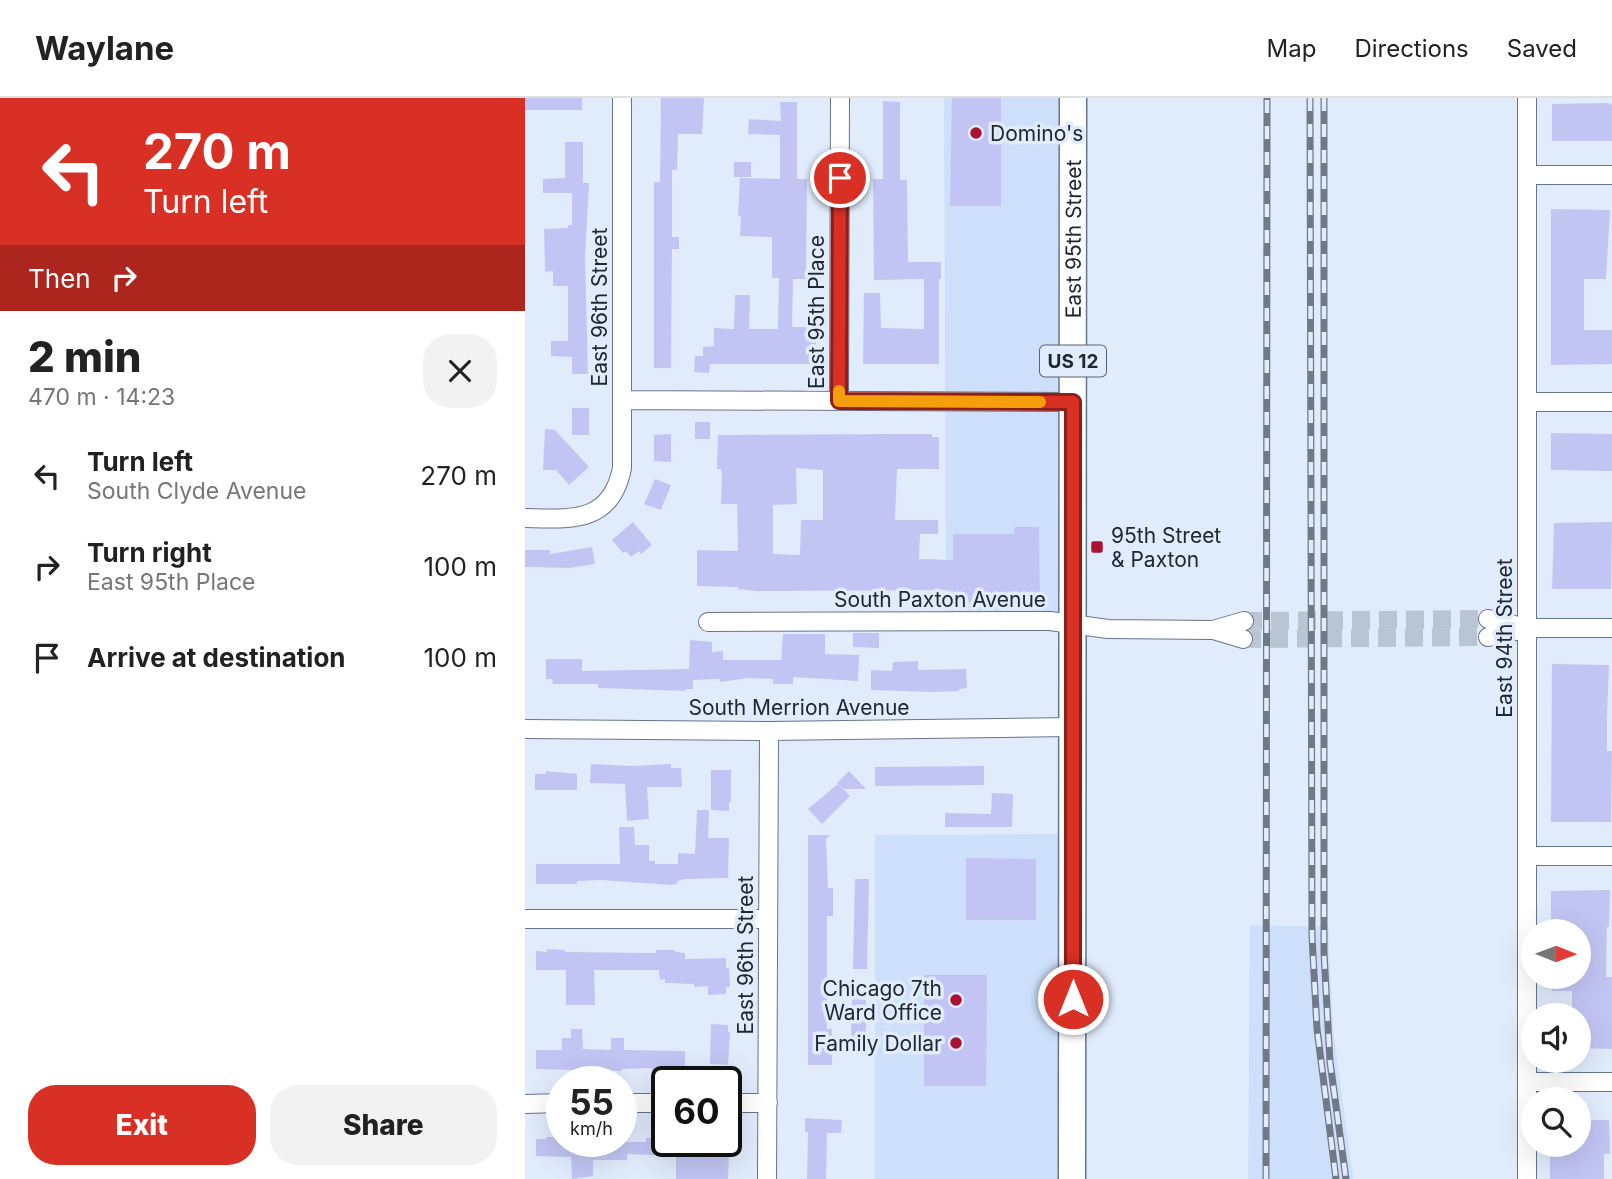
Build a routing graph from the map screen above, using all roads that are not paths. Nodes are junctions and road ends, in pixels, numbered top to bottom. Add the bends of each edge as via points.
1 (622, 98) edge
2 (840, 98) edge
3 (1073, 98) edge
4 (1527, 98) edge
5 (1527, 175) junction
6 (1612, 175) edge
7 (622, 400) junction
8 (839, 401) junction
9 (1073, 402) junction
10 (1527, 402) junction
11 (1612, 402) edge
12 (525, 519) edge
13 (708, 622) dead end
14 (1073, 624) junction
15 (1488, 628) tunnel mouth
16 (1527, 628) junction
17 (1612, 628) edge
18 (1244, 630) tunnel mouth
19 (1073, 727) junction
20 (525, 729) edge
21 (769, 731) junction
22 (1527, 856) junction
23 (1612, 856) edge
24 (525, 919) edge
25 (768, 919) junction
26 (1612, 1082) edge
27 (1527, 1083) junction
28 (546, 1103) edge
29 (742, 1103) edge
30 (768, 1103) junction
31 (525, 1104) edge
32 (767, 1179) edge
33 (1072, 1179) edge
34 (1527, 1179) edge

1 - 7 street, East 96th Street
2 - 8 street, East 95th Place
3 - 9 main road, East 95th Street / US 12
4 - 5 street, East 94th Street
5 - 6 street
5 - 10 street, East 94th Street
7 - 8 street
7 - 12 street, East 96th Street via 619,485 599,509 585,516
8 - 9 street
9 - 14 main road, East 95th Street / US 12
10 - 11 street
10 - 16 street, East 94th Street
13 - 14 street, South Paxton Avenue
14 - 18 street, South Paxton Avenue via 1108,629
14 - 19 main road, East 95th Street / US 12
15 - 16 street
16 - 17 street
16 - 22 street, East 94th Street
19 - 21 street, South Merrion Avenue
19 - 33 main road, East 95th Street / US 12
20 - 21 street, South Merrion Avenue
21 - 25 street, East 96th Street
22 - 23 street
22 - 27 street, East 94th Street
24 - 25 street
25 - 30 street, East 96th Street
26 - 27 street
27 - 34 street, East 94th Street
28 - 31 street
29 - 30 street
30 - 32 street, East 96th Street

